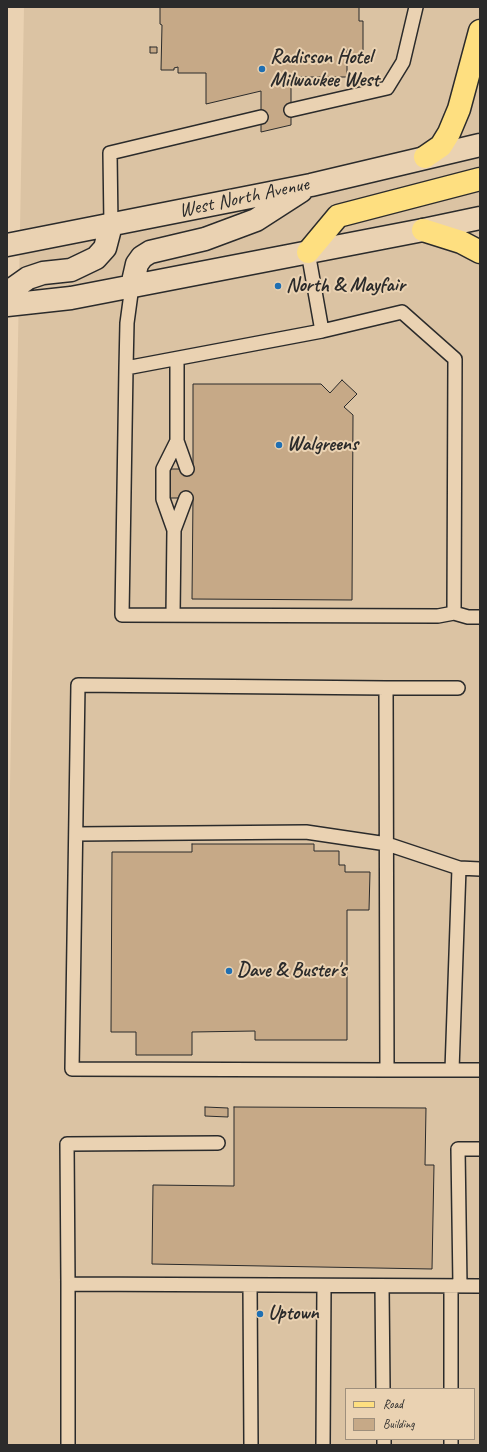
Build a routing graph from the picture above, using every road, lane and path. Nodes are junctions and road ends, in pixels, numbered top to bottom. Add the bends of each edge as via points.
1 (416, 7) edge
2 (480, 31) edge
3 (291, 110) dead end
4 (261, 117) dead end
5 (480, 145) edge
6 (425, 157) junction
7 (480, 179) edge
8 (310, 184) junction
9 (480, 218) edge
10 (111, 225) junction
11 (423, 230) junction
12 (7, 245) edge
13 (308, 252) junction
14 (480, 252) edge
15 (132, 286) junction
16 (7, 297) edge
17 (7, 305) edge
18 (322, 331) junction
19 (177, 358) junction
20 (126, 368) junction
21 (177, 441) junction
22 (187, 469) dead end
23 (186, 498) dead end
24 (174, 530) junction
25 (454, 613) junction
26 (172, 615) junction
27 (480, 617) edge
28 (386, 688) junction
29 (458, 688) dead end
30 (76, 834) junction
31 (387, 844) junction
32 (459, 868) junction
33 (480, 869) edge
34 (387, 1070) junction
35 (452, 1070) junction
36 (480, 1070) edge
37 (218, 1143) dead end
38 (480, 1148) edge
39 (68, 1284) junction
40 (250, 1285) junction
41 (324, 1286) junction
42 (382, 1286) junction
43 (456, 1286) junction
44 (480, 1286) edge
45 (383, 1388) edge
46 (451, 1388) edge
47 (68, 1445) edge
48 (251, 1445) edge
49 (323, 1445) edge

1 - 3 lane via 403,62 387,88
2 - 6 main road via 459,109 449,133 441,146
4 - 10 lane via 110,153
5 - 6 main road, West North Avenue
6 - 8 main road, West North Avenue
7 - 13 main road via 338,216
8 - 10 main road, West North Avenue
8 - 15 main road via 256,220 205,239 150,252 137,264
9 - 11 main road
10 - 12 main road, West North Avenue
10 - 16 main road via 105,248 96,258 71,270 28,278 11,290
11 - 13 main road
11 - 14 main road via 461,242
13 - 15 main road
13 - 18 lane
15 - 17 main road via 71,298
15 - 20 lane via 127,323
18 - 19 lane
18 - 25 lane via 402,312 455,359
19 - 20 lane
19 - 21 lane
20 - 26 lane via 122,615
21 - 22 lane
21 - 24 lane via 163,469 163,499
23 - 24 lane
24 - 26 lane
25 - 26 lane via 438,616
25 - 27 lane via 468,618
28 - 29 lane
28 - 30 lane via 78,685
28 - 31 lane
30 - 31 lane via 306,832
30 - 34 lane via 72,1069
31 - 32 lane
31 - 34 lane
32 - 33 lane
32 - 35 lane
34 - 35 lane
35 - 36 lane
37 - 39 lane via 67,1144
38 - 43 lane via 458,1149
39 - 40 lane
39 - 47 lane
40 - 41 lane
40 - 48 lane
41 - 42 lane
41 - 49 lane
42 - 43 lane
42 - 45 lane
43 - 44 lane
43 - 46 lane

